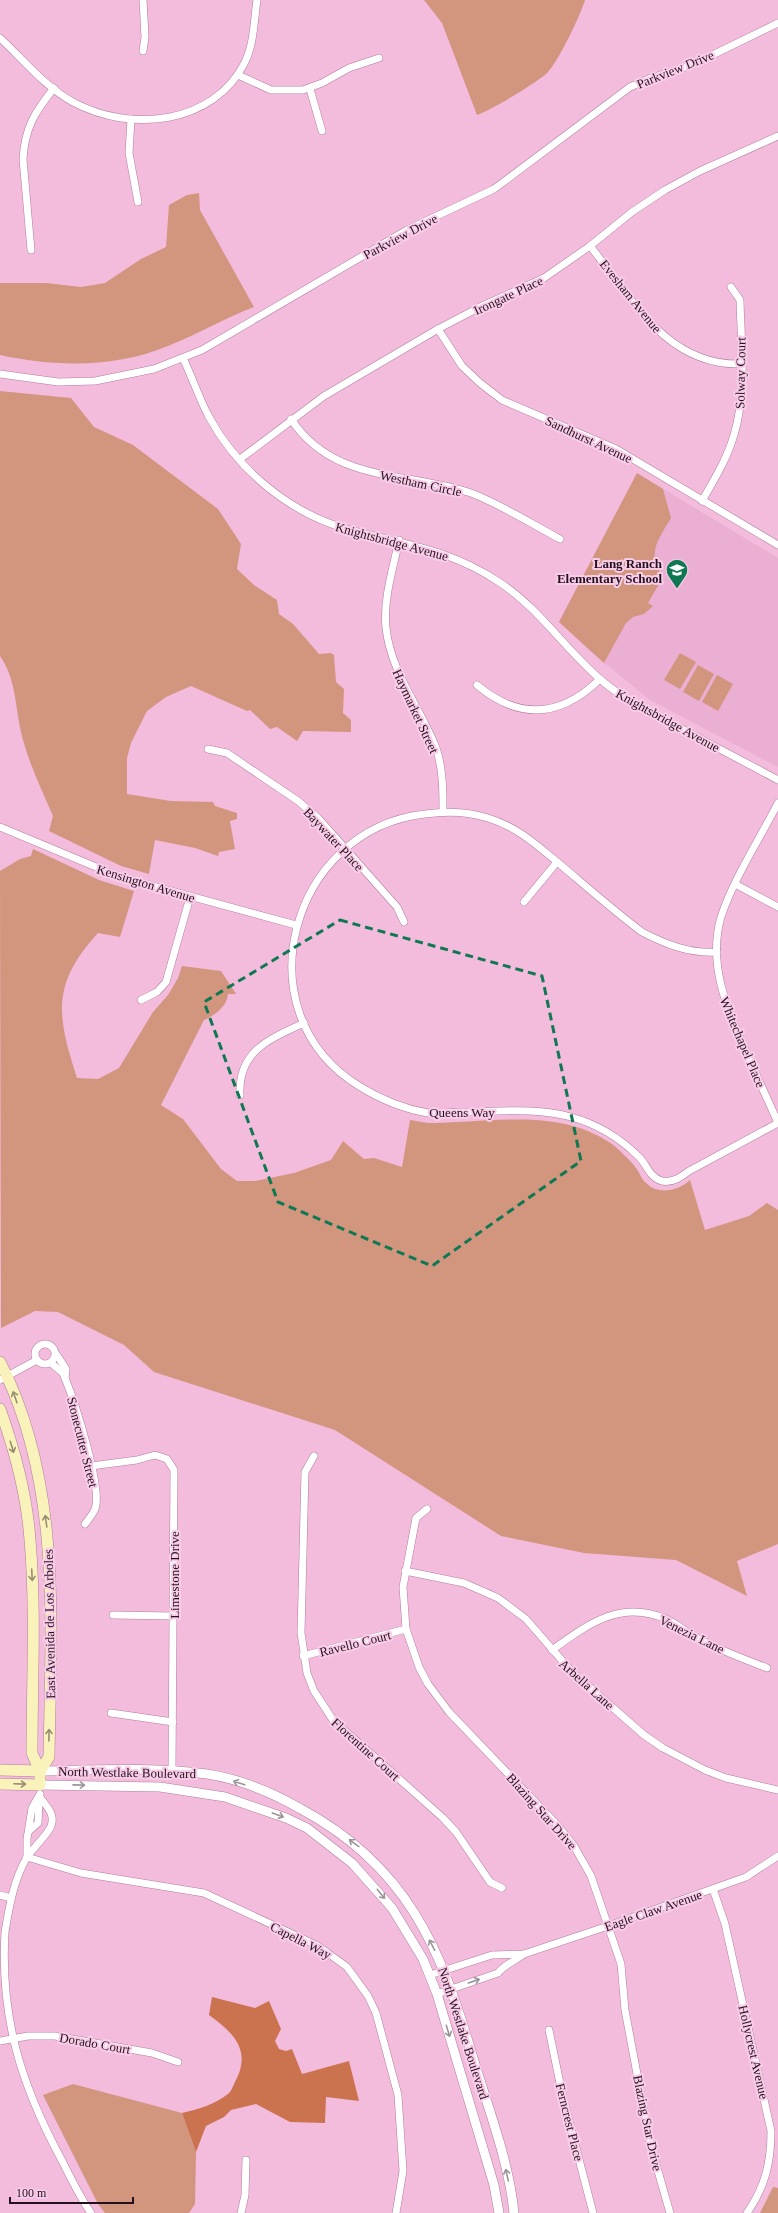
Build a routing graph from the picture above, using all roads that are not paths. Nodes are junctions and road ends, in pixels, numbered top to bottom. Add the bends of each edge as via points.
1 (143, 0) edge
2 (257, 0) edge
3 (778, 23) edge
4 (0, 38) edge
5 (143, 51) dead end
6 (380, 58) dead end
7 (238, 75) junction
8 (54, 88) junction
9 (310, 89) junction
10 (131, 119) junction
11 (322, 131) dead end
12 (778, 136) edge
13 (138, 202) dead end
14 (590, 246) junction
15 (31, 250) dead end
16 (731, 286) dead end
17 (438, 329) junction
18 (184, 358) junction
19 (741, 364) junction
20 (0, 374) edge
21 (291, 419) junction
22 (240, 459) junction
23 (702, 501) junction
24 (560, 539) dead end
25 (399, 540) junction
26 (778, 545) edge
27 (600, 679) junction
28 (477, 685) dead end
29 (208, 749) dead end
30 (778, 780) edge
31 (778, 804) edge
32 (444, 811) junction
33 (0, 827) edge
34 (344, 848) junction
35 (557, 862) junction
36 (735, 884) junction
37 (190, 897) junction
38 (524, 902) dead end
39 (778, 907) edge
40 (404, 922) dead end
41 (296, 925) junction
42 (717, 952) junction
43 (141, 1000) dead end
44 (304, 1023) junction
45 (240, 1095) dead end
46 (778, 1123) edge
47 (56, 1354) junction
48 (37, 1360) junction
49 (0, 1362) edge
50 (51, 1363) junction
51 (4, 1378) edge
52 (65, 1378) junction
53 (0, 1409) edge
54 (314, 1456) dead end
55 (91, 1466) junction
56 (427, 1509) dead end
57 (85, 1524) dead end
58 (404, 1571) junction
59 (112, 1615) dead end
60 (173, 1616) junction
61 (406, 1630) junction
62 (552, 1650) junction
63 (303, 1656) junction
64 (767, 1668) dead end
65 (111, 1713) dead end
66 (173, 1722) junction
67 (0, 1770) edge
68 (40, 1771) junction
69 (172, 1771) junction
70 (0, 1784) edge
71 (40, 1785) junction
72 (778, 1790) edge
73 (40, 1797) junction
74 (30, 1832) junction
75 (44, 1835) junction
76 (778, 1856) edge
77 (27, 1857) junction
78 (502, 1888) dead end
79 (713, 1889) junction
80 (0, 1895) edge
81 (11, 1898) junction
82 (608, 1926) junction
83 (524, 1954) junction
84 (500, 1956) junction
85 (504, 1966) junction
86 (444, 1971) junction
87 (430, 1975) junction
88 (451, 1989) junction
89 (437, 1994) junction
90 (549, 2030) dead end
91 (11, 2039) junction
92 (0, 2041) edge
93 (178, 2062) dead end
94 (246, 2160) dead end
95 (91, 2213) edge
96 (241, 2213) edge
97 (396, 2213) edge
98 (499, 2213) edge
99 (514, 2213) edge
100 (593, 2213) edge
101 (670, 2213) edge
102 (747, 2213) edge

1 - 5 street
2 - 7 street via 251,45
3 - 18 street, Parkview Drive via 692,65 630,87 494,189 407,230 222,339
4 - 8 street
6 - 9 street via 349,68
7 - 9 street via 271,90
7 - 10 street via 219,95 200,107 162,119
8 - 10 street via 72,102 91,111
8 - 15 street via 32,117 24,144
9 - 11 street
10 - 13 street via 130,153
12 - 14 street, Irongate Place via 700,171 665,190 632,212
14 - 17 street, Irongate Place via 544,278
14 - 19 street, Evesham Avenue via 651,323 668,340 703,359
16 - 19 street, Solway Court via 740,300
17 - 21 street, Irongate Place via 324,396
17 - 23 street, Sandhurst Avenue via 462,366 502,400 616,449
18 - 20 street, Parkview Drive via 154,370 95,381 58,382
18 - 22 street, Knightsbridge Avenue via 210,418
19 - 23 street, Solway Court via 741,403 734,436 723,464
21 - 22 street, Irongate Place
21 - 24 street, Westham Circle via 314,446 341,464 472,494
22 - 25 street, Knightsbridge Avenue via 274,493 310,515 353,531
23 - 26 street, Sandhurst Avenue
25 - 27 street, Knightsbridge Avenue via 459,560 502,583 533,610
25 - 32 street, Haymarket Street via 387,601 387,634 399,676 437,750
27 - 28 street via 572,702 540,710 508,705 490,696
27 - 30 street, Knightsbridge Avenue via 647,711
29 - 34 street, Baywater Place via 227,753 298,801 318,818
31 - 36 street, Whitechapel Place
32 - 34 street, Queens Way via 389,822 366,832
32 - 35 street, Queens Way via 486,817 503,823 531,838
33 - 37 street, Kensington Avenue via 120,877
34 - 40 street, Baywater Place via 397,907
34 - 41 street, Queens Way via 314,884 303,904
35 - 38 street
35 - 42 street, Queens Way via 642,932 679,948
36 - 39 street
36 - 42 street, Whitechapel Place via 721,919
37 - 41 street, Kensington Avenue
37 - 43 street via 166,982 157,992
41 - 44 street, Queens Way via 292,975 296,1000
42 - 46 street, Whitechapel Place via 719,981 725,1006
44 - 45 street via 274,1037 252,1055 243,1068
44 - 46 street, Queens Way via 318,1048 336,1068 359,1086 383,1099 429,1113 537,1111 572,1117 596,1126 618,1139 640,1158 653,1176 664,1181 678,1179
47 - 48 street via 50,1345 40,1345 35,1353
47 - 50 street
47 - 52 street via 66,1369
48 - 50 street via 42,1364
48 - 51 street
49 - 51 main road, East Avenida de Los Arboles
50 - 52 street, Stonecutter Street
68 -> 51 main road, East Avenida de Los Arboles via 49,1757 51,1595 48,1539 33,1456
52 - 55 street, Stonecutter Street via 81,1424
53 -> 68 main road, East Avenida de Los Arboles via 16,1459 30,1538 33,1595 32,1753
54 - 63 street, Florentine Court via 305,1472 301,1633
55 - 57 street, Stonecutter Street via 97,1498 95,1509
55 - 60 street, Limestone Drive via 155,1455 171,1464 176,1477
56 - 58 street, Blazing Star Drive via 416,1518
58 - 61 street, Blazing Star Drive via 403,1602
58 - 62 street, Arbella Lane via 464,1583 498,1598 526,1619
59 - 60 street
60 - 66 street, Limestone Drive
61 - 63 street, Ravello Court
61 - 82 street, Blazing Star Drive via 419,1667 439,1700 574,1846 591,1876
62 - 64 street, Venezia Lane via 600,1618 623,1612 638,1612 664,1619 712,1646
62 - 72 street, Arbella Lane via 577,1677 644,1735 663,1748 699,1768 726,1778
63 - 78 street, Florentine Court via 314,1691 333,1720 444,1818 490,1882
65 - 66 street
66 - 69 street, Limestone Drive
67 - 68 main road, North Westlake Boulevard
68 - 69 street, North Westlake Boulevard
68 - 71 main road, East Avenida de Los Arboles
86 -> 69 street, North Westlake Boulevard via 423,1927 394,1882 364,1851 335,1829 282,1798 244,1784 208,1774
70 -> 71 main road, North Westlake Boulevard
71 - 73 street, East Avenida de Los Arboles
71 -> 87 street, North Westlake Boulevard via 180,1789 245,1803 307,1828 341,1854 373,1884 409,1933
73 - 74 street, East Avenida de Los Arboles via 32,1808
73 - 75 street, East Avenida de Los Arboles via 52,1815 51,1827
74 - 75 street
74 - 77 street, East Avenida de Los Arboles via 27,1839
75 - 77 street, East Avenida de Los Arboles
76 - 79 street, Eagle Claw Avenue via 746,1877
77 - 81 street, East Avenida de Los Arboles
77 - 97 street, Capella Way via 81,1873 204,1893 318,1946 347,1967 368,1996 376,2013 398,2095 403,2171
79 - 82 street, Eagle Claw Avenue
79 - 102 street, Hollycrest Avenue via 725,1924 771,2131 767,2176
80 - 81 street
81 - 91 street, East Avenida de Los Arboles via 5,1933 3,1970
82 - 83 street, Eagle Claw Avenue
82 - 101 street, Blazing Star Drive via 621,1964 624,2010 650,2143
83 - 84 street, Eagle Claw Avenue
83 - 85 street, Eagle Claw Avenue
84 - 85 street
84 - 86 street, Eagle Claw Avenue via 492,1955
88 -> 85 street, Eagle Claw Avenue via 498,1973
86 - 87 street, Eagle Claw Avenue
86 - 88 street, North Westlake Boulevard
87 - 89 street, North Westlake Boulevard
88 - 89 street, Eagle Claw Avenue
99 -> 88 street, North Westlake Boulevard via 503,2160
89 -> 98 street, North Westlake Boulevard via 494,2185
90 - 100 street, Ferncrest Place via 563,2098
91 - 92 street, Dorado Court
91 - 93 street, Dorado Court via 55,2036 152,2054
91 - 95 street, East Avenida de Los Arboles via 23,2080 39,2118
94 - 96 street via 245,2195

